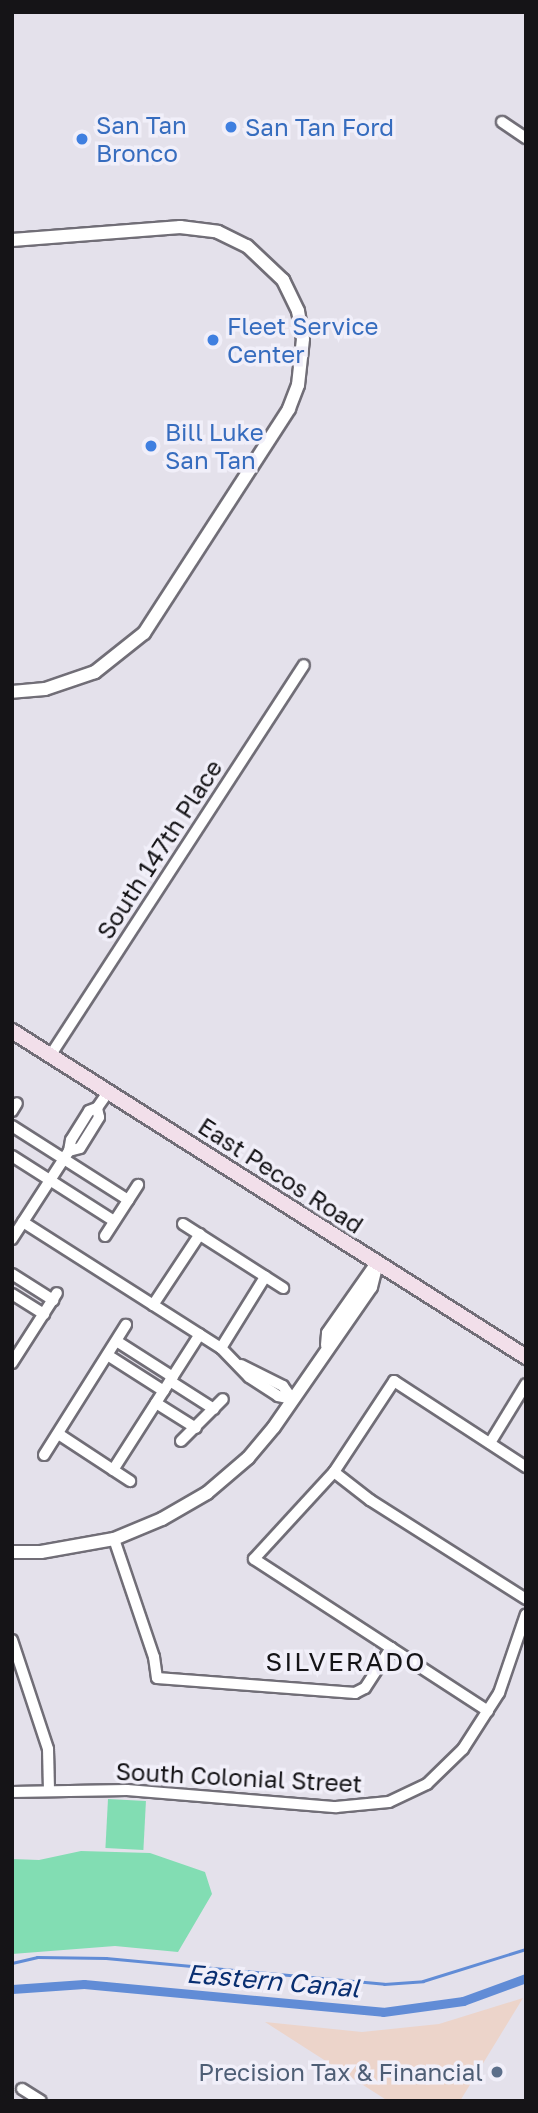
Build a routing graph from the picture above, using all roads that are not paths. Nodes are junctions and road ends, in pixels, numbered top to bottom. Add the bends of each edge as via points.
1 (502, 122) dead end
2 (526, 138) edge
3 (12, 240) edge
4 (304, 665) dead end
5 (12, 692) edge
6 (12, 1031) edge
7 (51, 1056) junction
8 (108, 1092) junction
9 (12, 1126) edge
10 (67, 1155) junction
11 (12, 1156) edge
12 (50, 1180) junction
13 (138, 1185) dead end
14 (128, 1200) junction
15 (114, 1221) junction
16 (23, 1223) junction
17 (183, 1224) dead end
18 (200, 1234) junction
19 (105, 1236) dead end
20 (12, 1239) edge
21 (377, 1263) junction
22 (12, 1274) edge
23 (265, 1277) junction
24 (283, 1288) dead end
25 (12, 1294) edge
26 (153, 1305) junction
27 (44, 1314) junction
28 (126, 1325) dead end
29 (200, 1334) junction
30 (118, 1342) junction
31 (221, 1348) junction
32 (110, 1356) junction
33 (526, 1357) edge
34 (12, 1363) edge
35 (169, 1383) junction
36 (526, 1384) edge
37 (223, 1399) dead end
38 (292, 1399) junction
39 (156, 1403) junction
40 (214, 1409) junction
41 (196, 1428) junction
42 (60, 1435) junction
43 (181, 1441) dead end
44 (490, 1443) junction
45 (44, 1455) dead end
46 (526, 1466) edge
47 (113, 1470) junction
48 (334, 1472) junction
49 (130, 1481) dead end
50 (114, 1539) junction
51 (12, 1552) edge
52 (526, 1599) edge
53 (526, 1614) edge
54 (12, 1640) edge
55 (391, 1648) junction
56 (488, 1711) junction
57 (49, 1789) junction
58 (12, 1792) edge
59 (22, 2089) dead end
60 (41, 2101) edge

1 - 2 street
3 - 5 street via 180,227 218,232 247,246 284,280 298,311 303,339 298,386 289,409 144,633 94,672 45,689
4 - 7 street, South 147th Place
6 - 7 main road, East Pecos Road
7 - 8 main road, East Pecos Road
8 - 10 street via 97,1108 89,1111
8 - 21 main road, East Pecos Road
9 - 10 street
10 - 12 street
10 - 14 street
11 - 12 street
12 - 15 street
12 - 16 street
13 - 14 street
14 - 15 street
15 - 19 street
16 - 20 street
16 - 26 street
17 - 18 street
18 - 23 street
18 - 26 street
21 - 33 main road, East Pecos Road
21 - 38 street via 328,1333 327,1345
22 - 27 street via 55,1297
23 - 24 street
23 - 31 street
25 - 27 street
26 - 29 street
27 - 34 street
28 - 30 street
29 - 31 street
29 - 35 street
30 - 32 street
30 - 35 street
31 - 38 street via 249,1377
32 - 35 street
32 - 42 street
35 - 39 street
35 - 40 street
36 - 44 street
37 - 40 street
38 - 50 street via 253,1452 206,1493 162,1520
39 - 41 street
39 - 47 street
40 - 41 street
41 - 43 street
42 - 45 street
42 - 47 street
44 - 46 street
44 - 48 street via 394,1381
47 - 49 street
48 - 52 street
48 - 55 street via 254,1559
50 - 51 street via 41,1552
50 - 55 street via 157,1678 355,1693 365,1688
53 - 56 street, South Colonial Street via 506,1676
54 - 57 street via 48,1749
55 - 56 street
56 - 57 street, South Colonial Street via 456,1757 427,1784 374,1806
57 - 58 street, South Colonial Street
59 - 60 street

